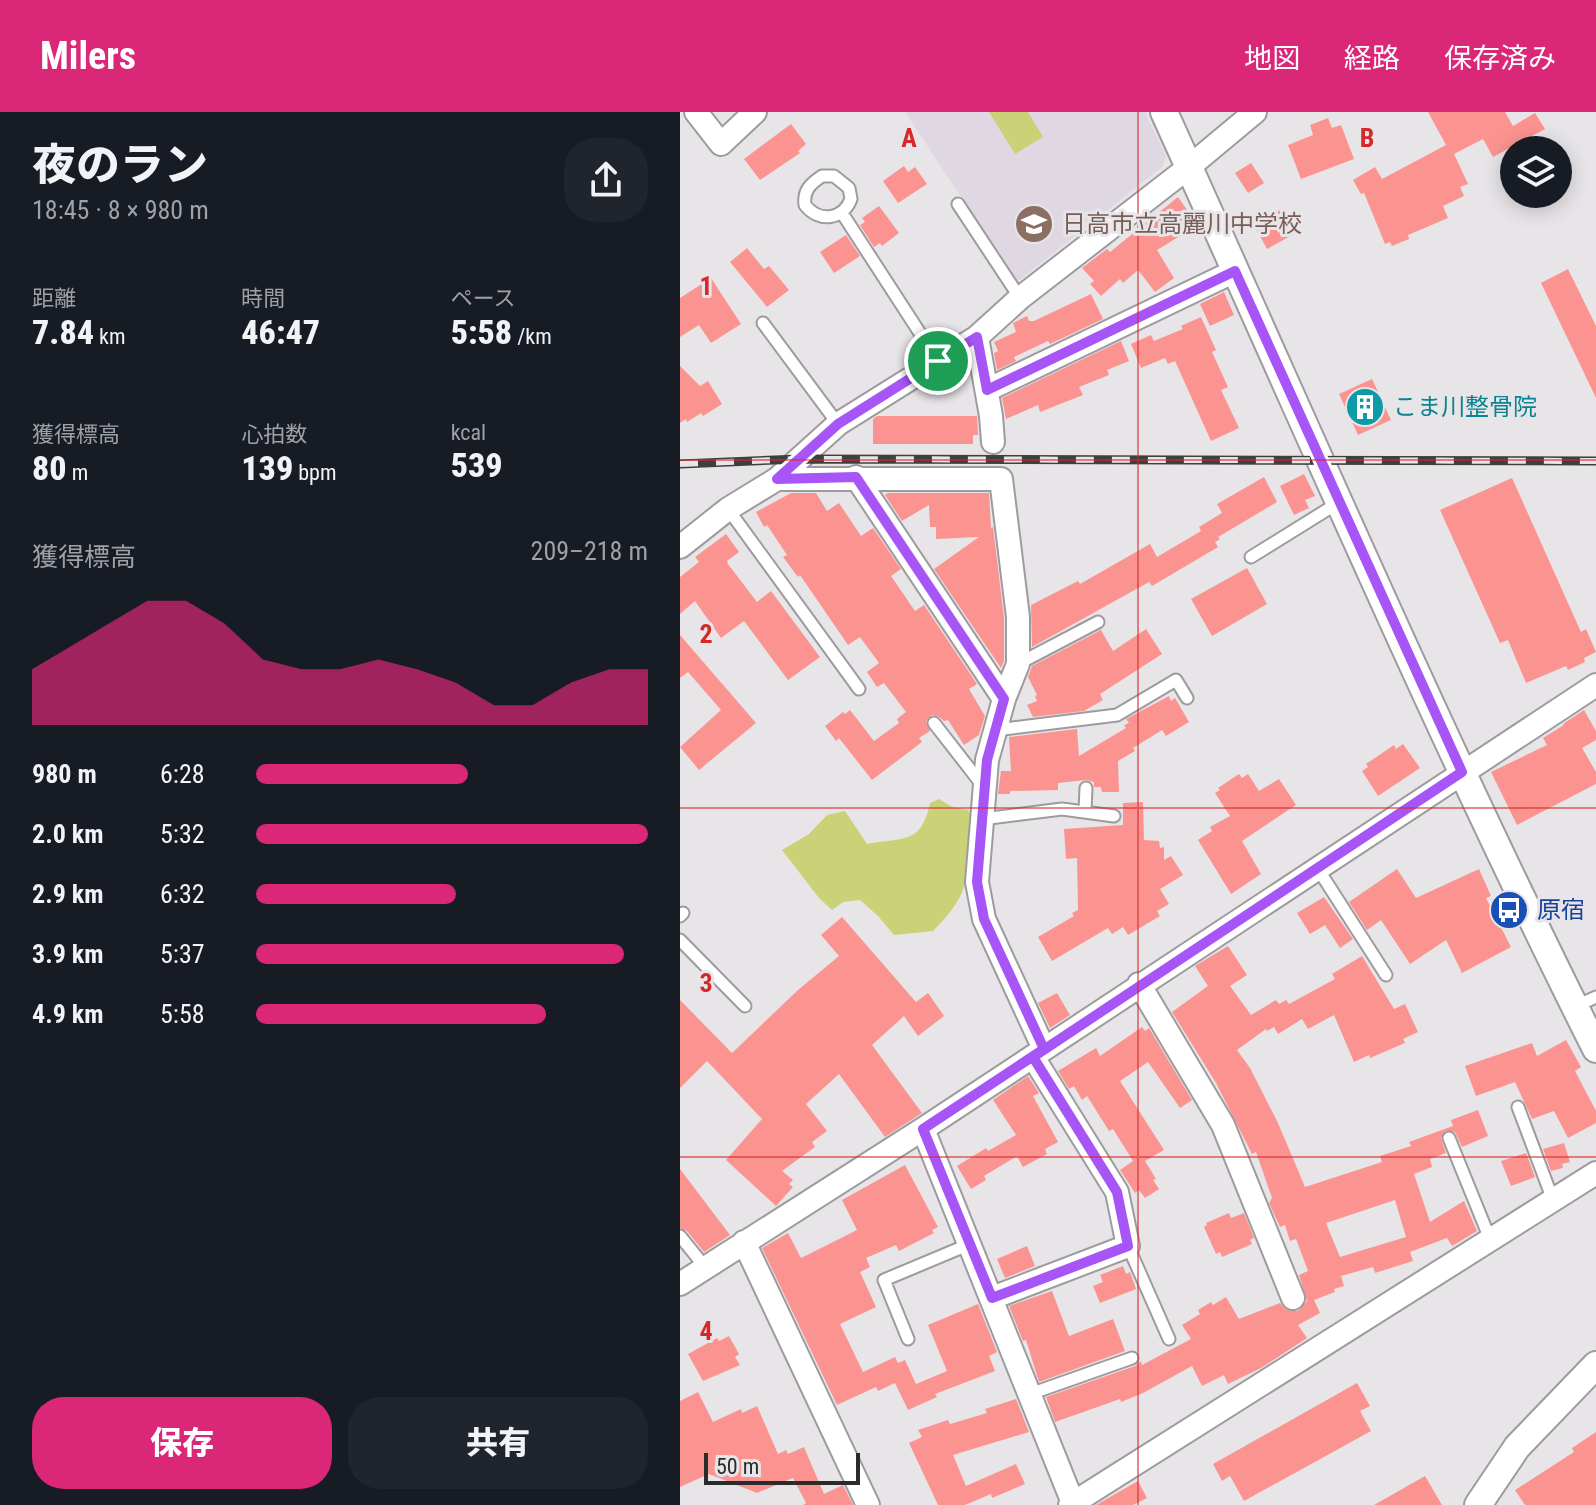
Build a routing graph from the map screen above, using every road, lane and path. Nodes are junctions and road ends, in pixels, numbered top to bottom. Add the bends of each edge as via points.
1 (696, 112) edge
2 (755, 112) edge
3 (1164, 112) edge
4 (1255, 112) edge
5 (1189, 167) junction
6 (958, 204) dead end
7 (842, 213) junction
8 (1235, 271) junction
9 (1020, 298) junction
10 (763, 323) dead end
11 (977, 337) junction
12 (938, 361) junction
13 (987, 390) junction
14 (838, 424) junction
15 (993, 442) dead end
16 (856, 477) junction
17 (777, 479) junction
18 (1338, 503) junction
19 (728, 509) junction
20 (680, 547) edge
21 (1251, 557) dead end
22 (1098, 622) dead end
23 (1018, 664) junction
24 (1596, 685) edge
25 (859, 689) dead end
26 (1187, 698) dead end
27 (1004, 699) junction
28 (934, 723) dead end
29 (996, 730) junction
30 (1462, 772) junction
31 (984, 787) junction
32 (1086, 788) dead end
33 (1085, 811) junction
34 (1114, 816) dead end
35 (982, 819) junction
36 (1318, 869) junction
37 (680, 940) edge
38 (1386, 975) dead end
39 (1139, 984) junction
40 (1586, 1002) edge
41 (745, 1006) dead end
42 (1596, 1047) edge
43 (1039, 1053) junction
44 (1518, 1107) dead end
45 (923, 1129) junction
46 (1449, 1138) dead end
47 (1596, 1173) edge
48 (1553, 1200) junction
49 (680, 1236) edge
50 (1490, 1239) junction
51 (744, 1242) junction
52 (970, 1244) junction
53 (1128, 1246) junction
54 (705, 1267) junction
55 (680, 1284) edge
56 (992, 1298) junction
57 (1293, 1298) dead end
58 (908, 1339) dead end
59 (1169, 1339) dead end
60 (1132, 1358) dead end
61 (1596, 1365) edge
62 (1030, 1394) junction
63 (1098, 1498) edge
64 (1072, 1504) edge
65 (868, 1505) edge
66 (1478, 1505) edge

1 - 2 street via 721,144
3 - 5 street
4 - 5 street
5 - 8 street
5 - 9 street
6 - 9 lane
7 - 7 lane via 830,218 810,211 804,196 810,183 822,176 843,181 851,199
7 - 12 lane
8 - 13 street
8 - 18 street
9 - 11 street
10 - 14 lane
11 - 12 street
11 - 13 street
12 - 14 street
13 - 15 street
14 - 17 street
16 - 17 street
16 - 23 street via 1001,479 1018,617
16 - 27 street
17 - 19 street
18 - 21 lane
18 - 30 street
19 - 20 street
19 - 25 lane
22 - 23 lane
23 - 27 street
24 - 30 street
26 - 29 lane via 1176,680 1117,715
27 - 29 street
28 - 31 lane
29 - 31 street
30 - 36 street
30 - 40 street
31 - 35 street
32 - 33 lane
33 - 34 lane
33 - 35 lane
35 - 43 street via 977,882 984,919
36 - 38 lane
36 - 39 street
37 - 41 lane
39 - 43 street
39 - 57 street via 1223,1125
40 - 42 street
43 - 45 street
43 - 53 street via 1117,1192
44 - 48 lane
45 - 51 street
45 - 52 street
46 - 50 lane
47 - 48 street
48 - 50 street
49 - 54 lane
50 - 63 street
51 - 54 street
51 - 65 street
52 - 56 street
52 - 58 lane via 884,1280
53 - 56 street
53 - 59 lane
54 - 55 street
56 - 62 street
60 - 62 lane
61 - 66 street via 1517,1447
62 - 64 street
63 - 64 street

